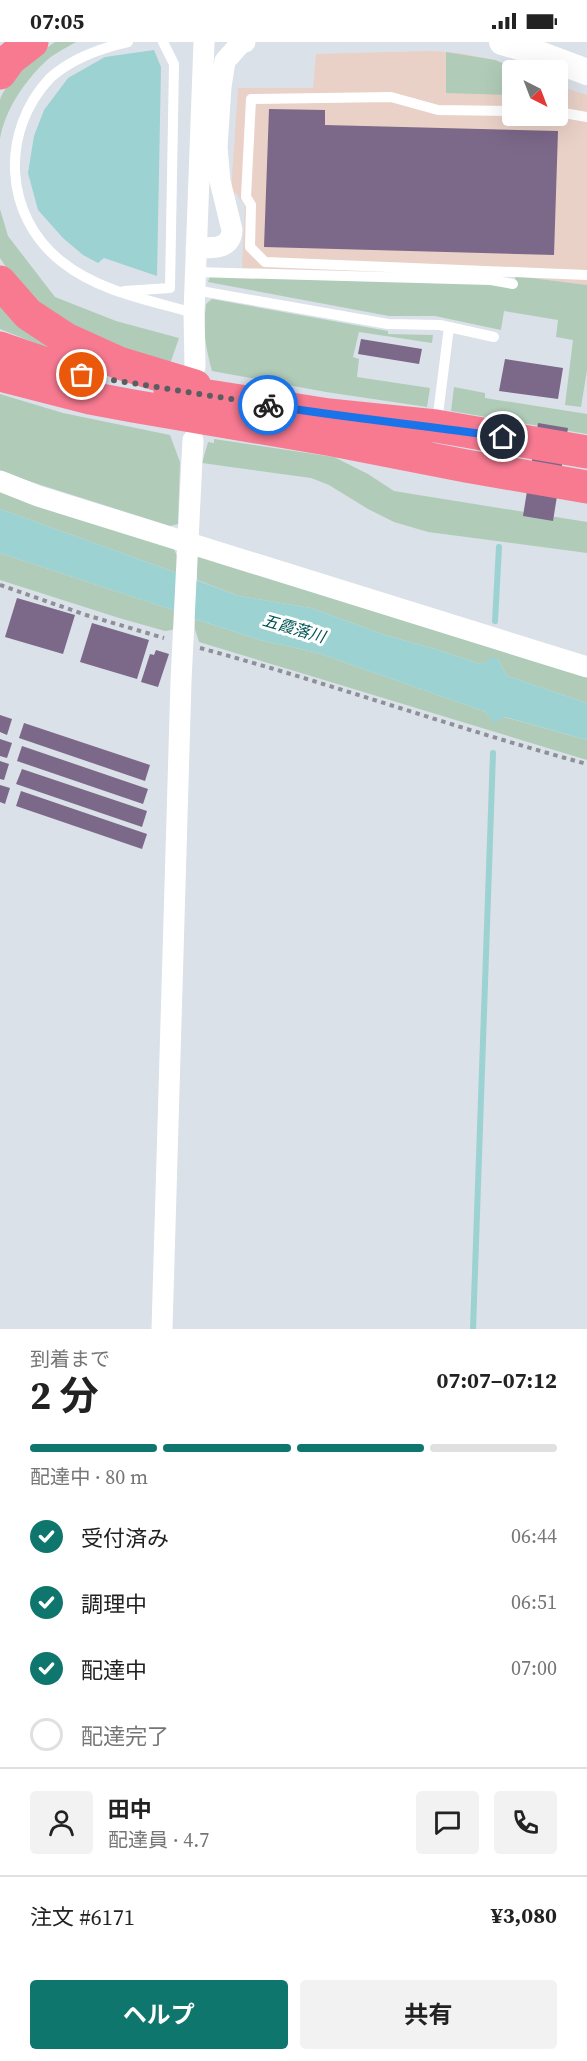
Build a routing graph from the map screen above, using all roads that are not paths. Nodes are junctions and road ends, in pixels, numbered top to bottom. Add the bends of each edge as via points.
1 (32, 42) edge
2 (128, 42) edge
3 (163, 42) edge
4 (204, 42) edge
5 (245, 42) edge
6 (502, 42) edge
7 (587, 72) edge
8 (0, 73) edge
9 (502, 111) edge
10 (568, 114) edge
11 (587, 117) edge
12 (196, 248) junction
13 (587, 274) edge
14 (195, 281) junction
15 (0, 282) edge
16 (513, 284) dead end
17 (115, 291) junction
18 (194, 313) junction
19 (449, 327) junction
20 (494, 337) dead end
21 (0, 348) edge
22 (0, 364) edge
23 (195, 367) dead end
24 (0, 375) edge
25 (52, 387) junction
26 (249, 402) junction
27 (436, 426) junction
28 (193, 440) dead end
29 (587, 452) edge
30 (0, 481) edge
31 (587, 486) edge
32 (187, 550) junction
33 (587, 667) edge
34 (162, 1329) edge

1 - 8 highway via 10,59
2 - 17 lane via 86,55 51,77 21,116 14,151 13,183 22,213 37,238 62,262
3 - 17 lane via 174,64 170,288
4 - 12 street
5 - 12 street via 225,62 221,87 217,147 232,236 216,248
6 - 7 street
9 - 13 lane via 438,110 391,97 250,99 246,197 251,205 250,247 265,262
10 - 11 lane
12 - 14 street
14 - 16 lane via 491,280
14 - 18 street
14 - 19 lane via 388,324
15 - 26 highway via 28,314 66,339 119,363
17 - 18 lane
18 - 23 street
19 - 20 lane
19 - 27 lane
21 - 26 highway via 95,378
22 - 25 highway
24 - 25 highway
25 - 31 highway via 122,404
26 - 27 highway
27 - 29 highway
28 - 32 street
30 - 32 street
32 - 33 street
32 - 34 street

